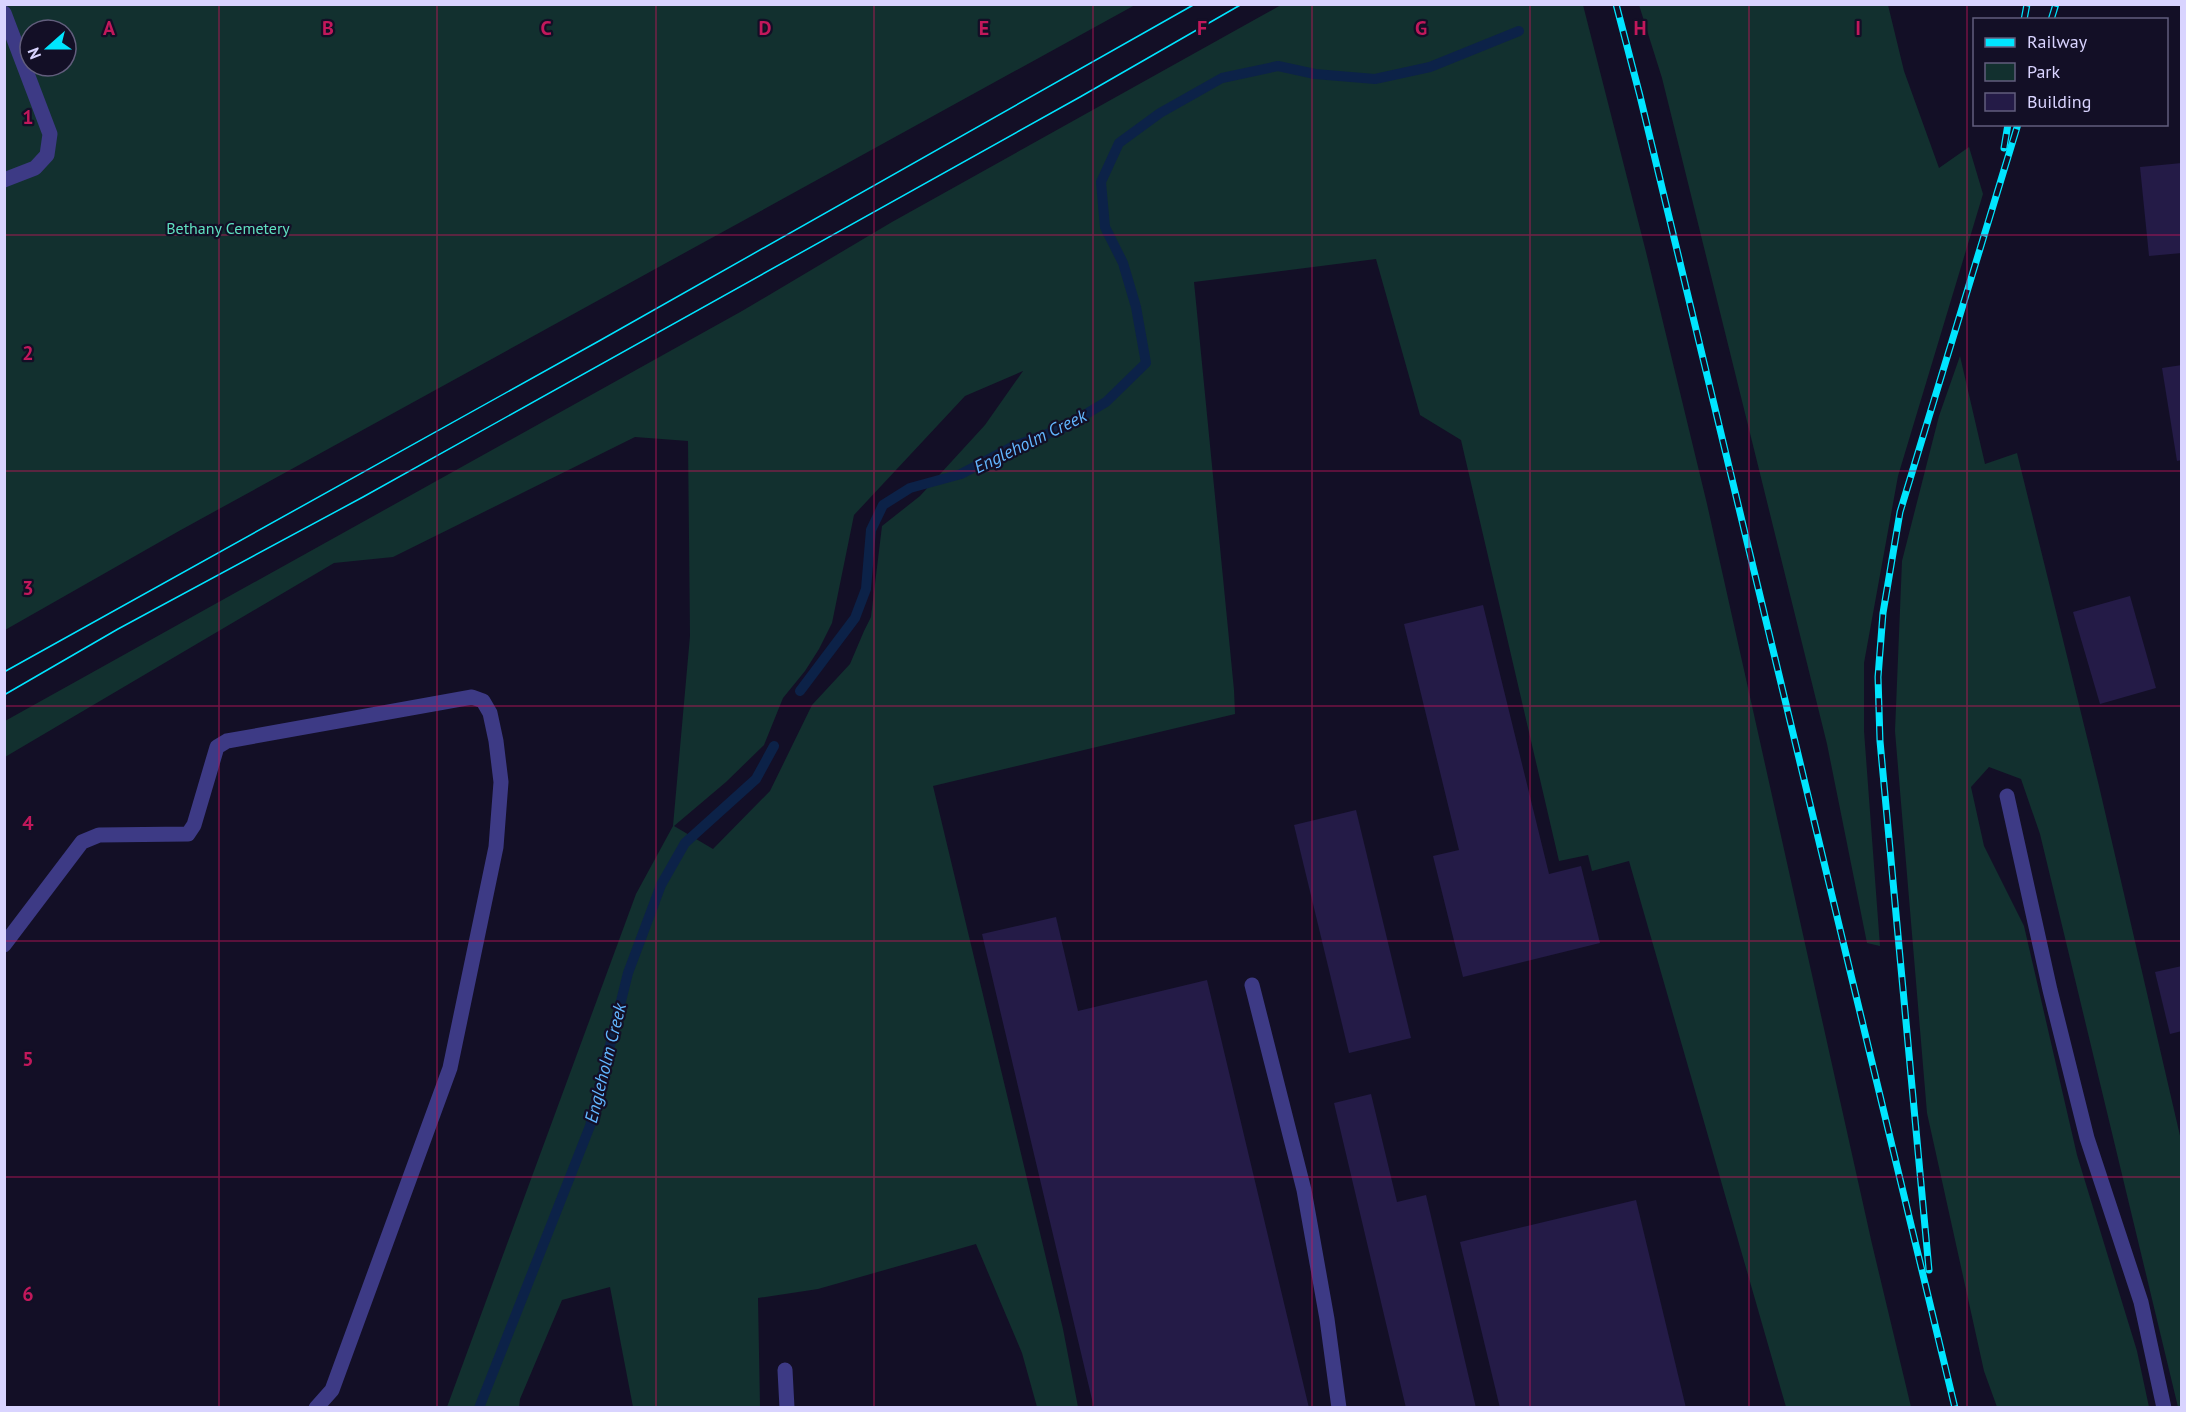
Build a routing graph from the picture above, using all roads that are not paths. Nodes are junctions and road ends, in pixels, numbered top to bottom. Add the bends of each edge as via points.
1 (4, 13) edge
2 (4, 180) edge
3 (2007, 796) dead end
4 (4, 945) edge
5 (1252, 985) dead end
6 (785, 1370) dead end
7 (316, 1407) edge
8 (787, 1407) edge
9 (1339, 1407) edge
10 (2164, 1407) edge

1 - 2 lane via 50,134 47,155 35,168
3 - 10 lane via 2087,1138 2141,1302
4 - 7 lane via 82,842 99,835 188,834 217,747 227,741 472,697 483,701 490,713 501,782 496,847 450,1068 332,1390
5 - 9 lane via 1304,1190
6 - 8 lane

